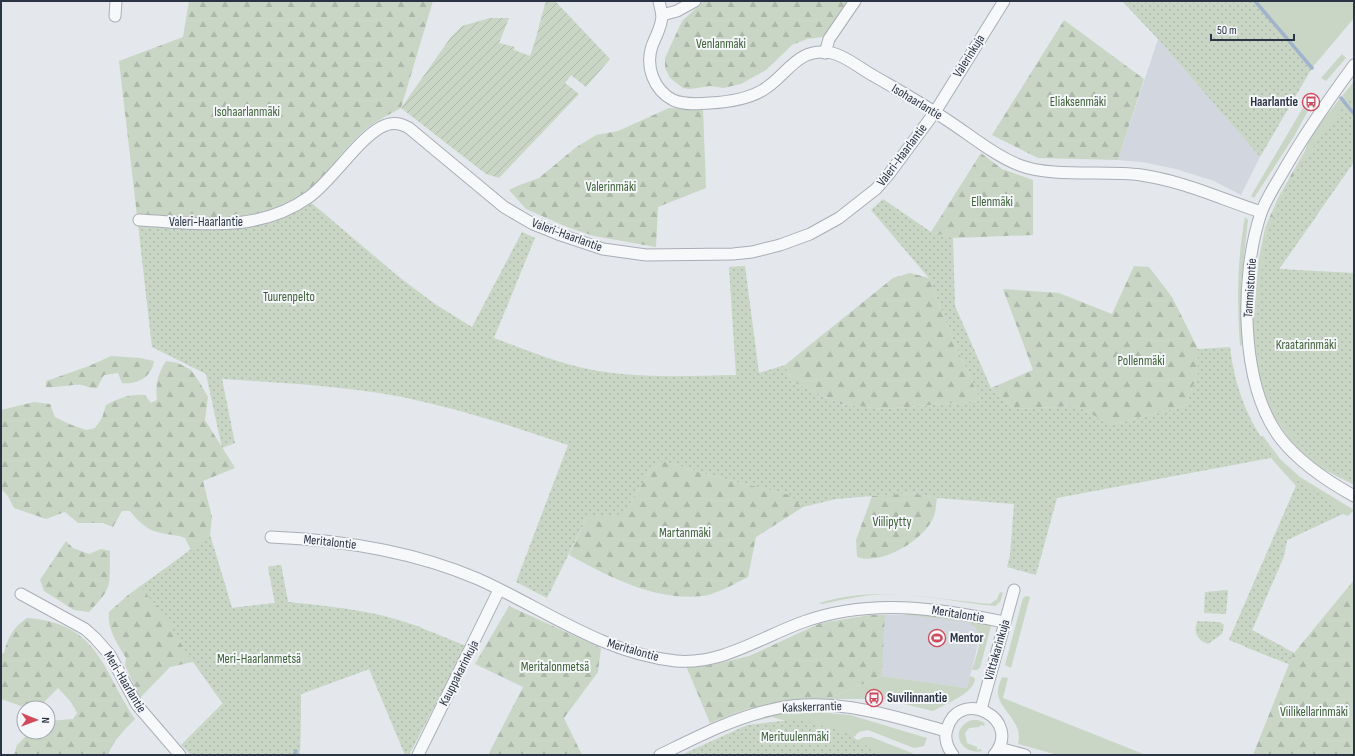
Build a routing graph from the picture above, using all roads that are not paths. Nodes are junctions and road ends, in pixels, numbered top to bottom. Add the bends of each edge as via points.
1 (116, 1) edge
2 (659, 1) edge
3 (695, 1) edge
4 (855, 1) edge
5 (1004, 1) edge
6 (662, 15) junction
7 (115, 16) dead end
8 (825, 53) junction
9 (1354, 65) edge
10 (935, 112) junction
11 (1261, 212) junction
12 (139, 220) dead end
13 (1354, 496) edge
14 (271, 537) dead end
15 (499, 590) junction
16 (1014, 590) dead end
17 (21, 594) dead end
18 (1004, 622) junction
19 (981, 710) junction
20 (946, 731) junction
21 (997, 752) edge
22 (180, 755) edge
23 (418, 755) edge
24 (660, 755) edge
25 (953, 755) edge
26 (1025, 755) edge

1 - 7 street
2 - 6 street
3 - 6 street via 677,11
4 - 8 street via 829,40
5 - 10 street, Valerinkuja
6 - 8 street, Isohaarlantie via 660,30 651,48 650,69 663,93 675,101 688,104 716,103 754,95 774,82 800,58 808,54
8 - 10 street, Isohaarlantie via 839,56
9 - 11 street, Tammistontie via 1301,141
10 - 11 street, Isohaarlantie via 1004,158 1029,169 1153,177 1185,185
10 - 12 street, Valeri-Haarlantie via 889,174 855,207 810,234 752,252 646,255 603,249 558,234 533,224 504,207 409,128 395,123 387,124 372,133 310,196 269,218 242,223
11 - 13 street, Tammistontie via 1253,244 1248,289 1248,343 1254,380 1267,416 1280,438 1319,475
14 - 15 street, Meritalontie via 335,542 387,550 451,568
15 - 18 street, Meritalontie via 598,640 639,654 675,661 719,657 822,616 873,607 917,607
15 - 23 street, Kauppakarinkuja
16 - 18 street, Viittakarinkuja
17 - 22 street, Meri-Haarlantie via 85,629 95,638 110,655 137,705
18 - 19 street, Viittakarinkuja
19 - 20 street via 969,709 956,714
19 - 21 street via 998,722 1001,735
20 - 24 street, Kakskerrantie via 856,707 826,704 795,706 770,709 742,718
20 - 25 street via 947,745
21 - 26 street

